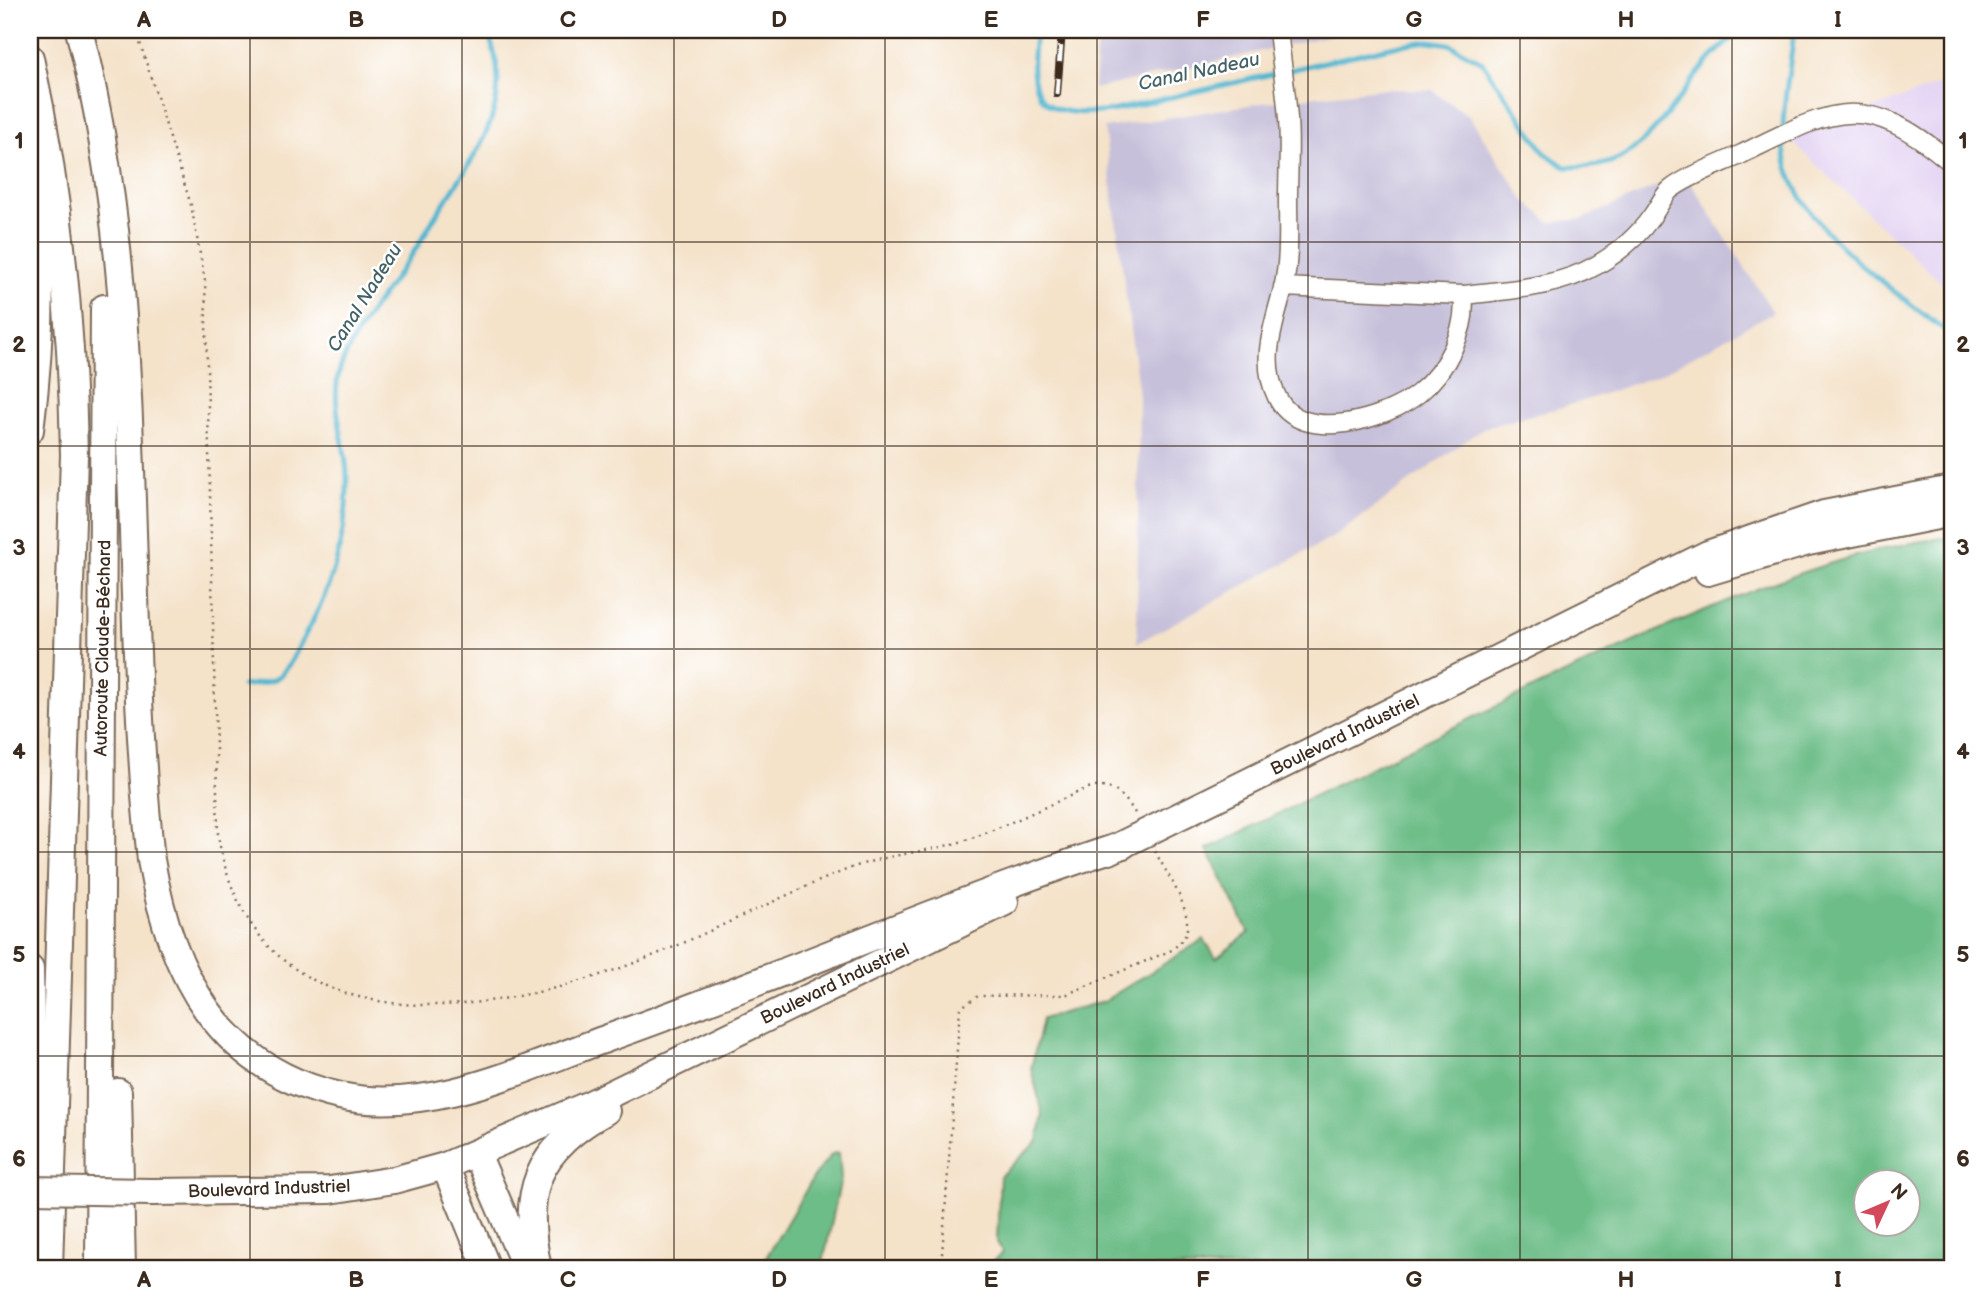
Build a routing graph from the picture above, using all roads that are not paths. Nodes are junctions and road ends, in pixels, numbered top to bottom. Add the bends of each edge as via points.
1 (67, 30) edge
2 (79, 30) edge
3 (1278, 30) edge
4 (30, 58) edge
5 (30, 134) edge
6 (1952, 157) edge
7 (1283, 287) junction
8 (1463, 295) junction
9 (30, 430) edge
10 (1952, 489) edge
11 (1952, 513) edge
12 (1598, 611) junction
13 (102, 746) junction
14 (1135, 839) junction
15 (30, 969) edge
16 (794, 1004) junction
17 (477, 1154) junction
18 (445, 1166) junction
19 (30, 1190) edge
20 (34, 1268) edge
21 (49, 1268) edge
22 (99, 1268) edge
23 (122, 1268) edge
24 (487, 1268) edge
25 (526, 1268) edge
26 (538, 1268) edge

1 - 13 highway, Autoroute Claude-Béchard via 93,182 105,317
2 - 14 highway via 105,167 120,302 151,860 160,912 190,987 212,1019 244,1050 299,1083 342,1097 392,1100 445,1092 674,1015
3 - 7 lane via 1288,120 1289,251
4 - 21 highway, Autoroute Claude-Béchard via 64,255 74,455
5 - 9 highway via 41,278
6 - 8 lane via 1948,160 1921,138 1870,114 1840,113 1771,140 1670,190 1623,247 1595,266 1563,280
7 - 8 lane
7 - 8 lane via 1270,332 1269,374 1278,400 1290,412 1320,425 1356,423 1420,393 1448,359 1459,334 1465,310
10 - 12 highway, Boulevard Industriel via 1780,527 1677,568
11 - 12 highway, Boulevard Industriel via 1776,550
12 - 14 highway, Boulevard Industriel
13 - 22 highway, Autoroute Claude-Béchard
13 - 23 highway via 115,964
14 - 16 highway, Boulevard Industriel
15 - 20 highway
16 - 17 highway, Boulevard Industriel
16 - 26 highway via 591,1120 552,1152 530,1203
17 - 18 highway, Boulevard Industriel
17 - 25 highway
18 - 19 highway, Boulevard Industriel, bridge via 330,1190
18 - 24 highway

